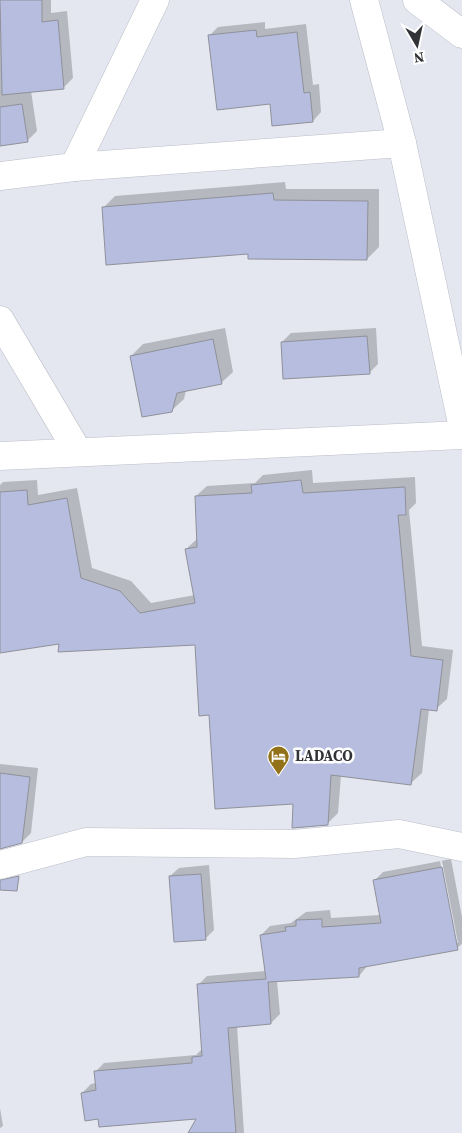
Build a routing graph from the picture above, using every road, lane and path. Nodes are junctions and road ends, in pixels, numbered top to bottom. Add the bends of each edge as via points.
1 (155, 0) edge
2 (364, 0) edge
3 (418, 0) edge
4 (462, 34) edge
5 (402, 143) junction
6 (74, 167) junction
7 (0, 176) edge
8 (0, 320) edge
9 (462, 423) edge
10 (462, 435) edge
11 (78, 452) junction
12 (0, 456) edge
13 (462, 847) edge
14 (0, 864) edge

1 - 6 street
2 - 5 street
3 - 4 street
5 - 6 street
5 - 9 street
6 - 7 street
8 - 11 street
10 - 11 street
11 - 12 street
13 - 14 street via 399,834 294,844 86,842

